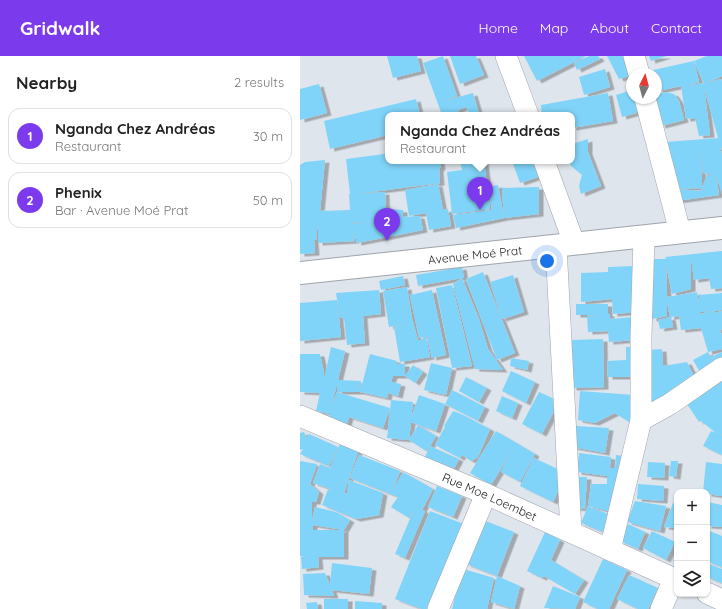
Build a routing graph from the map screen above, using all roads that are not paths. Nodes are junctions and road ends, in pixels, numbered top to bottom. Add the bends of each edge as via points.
1 (506, 56) edge
2 (634, 56) edge
3 (637, 68) edge
4 (647, 104) edge
5 (527, 112) edge
6 (545, 164) edge
7 (722, 228) edge
8 (680, 232) junction
9 (644, 237) junction
10 (565, 245) junction
11 (300, 273) edge
12 (722, 368) edge
13 (300, 416) edge
14 (641, 420) junction
15 (486, 494) junction
16 (572, 532) junction
17 (610, 550) junction
18 (674, 578) edge
19 (674, 583) edge
20 (710, 594) edge
21 (722, 600) edge
22 (438, 609) edge
23 (661, 609) edge

1 - 5 street
2 - 3 street
4 - 8 street
6 - 10 street
7 - 8 street, Avenue Moé Prat
8 - 9 street, Avenue Moé Prat
9 - 10 street, Avenue Moé Prat
9 - 14 street
10 - 11 street, Avenue Moé Prat
10 - 16 street
12 - 14 street via 670,404
13 - 15 street, Rue Moe Loembet
14 - 17 street
15 - 16 street, Rue Moe Loembet
15 - 22 street
16 - 17 street, Rue Moe Loembet
17 - 18 street, Rue Moe Loembet
19 - 23 street
20 - 21 street

